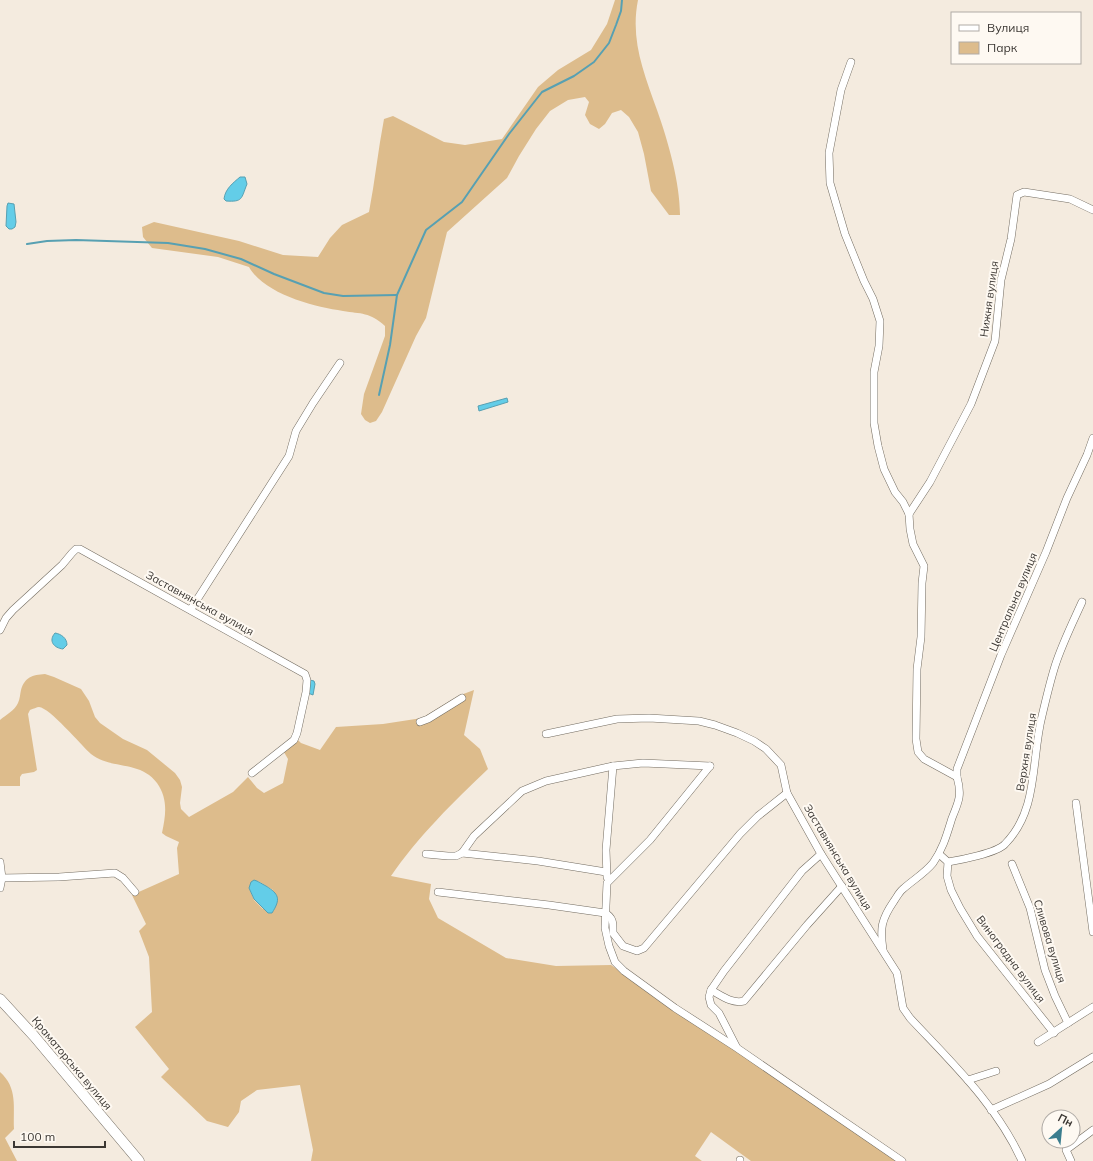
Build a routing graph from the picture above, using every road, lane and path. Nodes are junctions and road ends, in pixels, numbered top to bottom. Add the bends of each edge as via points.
1 (851, 62) dead end
2 (1093, 210) edge
3 (340, 363) dead end
4 (1093, 438) edge
5 (909, 514) junction
6 (1082, 602) dead end
7 (191, 609) junction
8 (0, 630) edge
9 (462, 698) dead end
10 (420, 722) dead end
11 (546, 734) dead end
12 (613, 766) junction
13 (252, 773) dead end
14 (956, 777) junction
15 (787, 792) junction
16 (1076, 803) dead end
17 (462, 853) junction
18 (426, 854) dead end
19 (821, 854) junction
20 (939, 854) junction
21 (0, 862) edge
22 (948, 862) junction
23 (1012, 864) dead end
24 (606, 872) junction
25 (1, 878) edge
26 (607, 883) junction
27 (842, 886) junction
28 (0, 888) edge
29 (136, 892) dead end
30 (438, 892) dead end
31 (605, 913) junction
32 (1093, 932) edge
33 (883, 950) junction
34 (711, 990) junction
35 (0, 999) edge
36 (1093, 1007) edge
37 (1068, 1023) junction
38 (1054, 1033) junction
39 (1038, 1042) dead end
40 (737, 1048) junction
41 (1093, 1057) edge
42 (996, 1071) dead end
43 (968, 1080) junction
44 (991, 1110) junction
45 (1093, 1130) edge
46 (139, 1161) edge
47 (902, 1161) edge
48 (1022, 1161) edge
49 (1071, 1161) edge

1 - 5 street via 841,90 829,153 830,183 845,234 878,316 880,330 874,372 876,438 884,469
2 - 5 street, Нижня вулиця via 1070,199 1024,192 1017,195 1011,239 1001,280 995,341 971,404 930,482
3 - 7 street via 296,431 289,456
4 - 14 street, Центральна вулиця via 1001,656
5 - 14 street via 913,544 924,566 917,669 918,752 924,759
6 - 22 street, Верхня вулиця via 1055,665 1036,748 1031,795 1017,830 1004,846 974,857
7 - 8 street, Заставнянська вулиця via 76,549 13,610
7 - 13 street, Заставнянська вулиця via 305,674 306,692 294,740
9 - 10 street
11 - 15 street, Заставнянська вулиця via 617,719 699,721 754,741 766,749 781,765
12 - 17 street via 546,781 522,791 474,836
12 - 24 street
12 - 26 street via 643,763 710,766 650,840
14 - 20 street via 960,788 959,801
15 - 19 street, Заставнянська вулиця
15 - 31 street via 740,834 644,948 637,950 623,946 613,933 613,921
16 - 32 street
17 - 18 street via 456,856
17 - 24 street via 538,861
19 - 27 street, Заставнянська вулиця
19 - 34 street via 802,871
20 - 22 street
20 - 33 street via 928,868 901,890 888,910 882,921 880,933
21 - 25 street
22 - 38 street, Виноградна вулиця via 947,876 960,908 978,936
23 - 37 street, Сливова вулиця via 1030,908 1055,996
24 - 26 street
25 - 28 street
25 - 29 street via 115,873 124,878
26 - 31 street
27 - 33 street, Заставнянська вулиця
27 - 34 street via 744,1001 729,1000
30 - 31 street
31 - 40 street via 605,928 615,962 675,1008
33 - 43 street, Заставнянська вулиця via 896,973 903,1008
34 - 40 street via 711,1005 719,1013
35 - 46 street, Краматорська вулиця
36 - 37 street
37 - 38 street
38 - 39 street
40 - 47 street
41 - 44 street via 1049,1084
42 - 43 street
43 - 44 street, Заставнянська вулиця
44 - 48 street, Заставнянська вулиця via 1015,1144
45 - 49 street via 1066,1150

